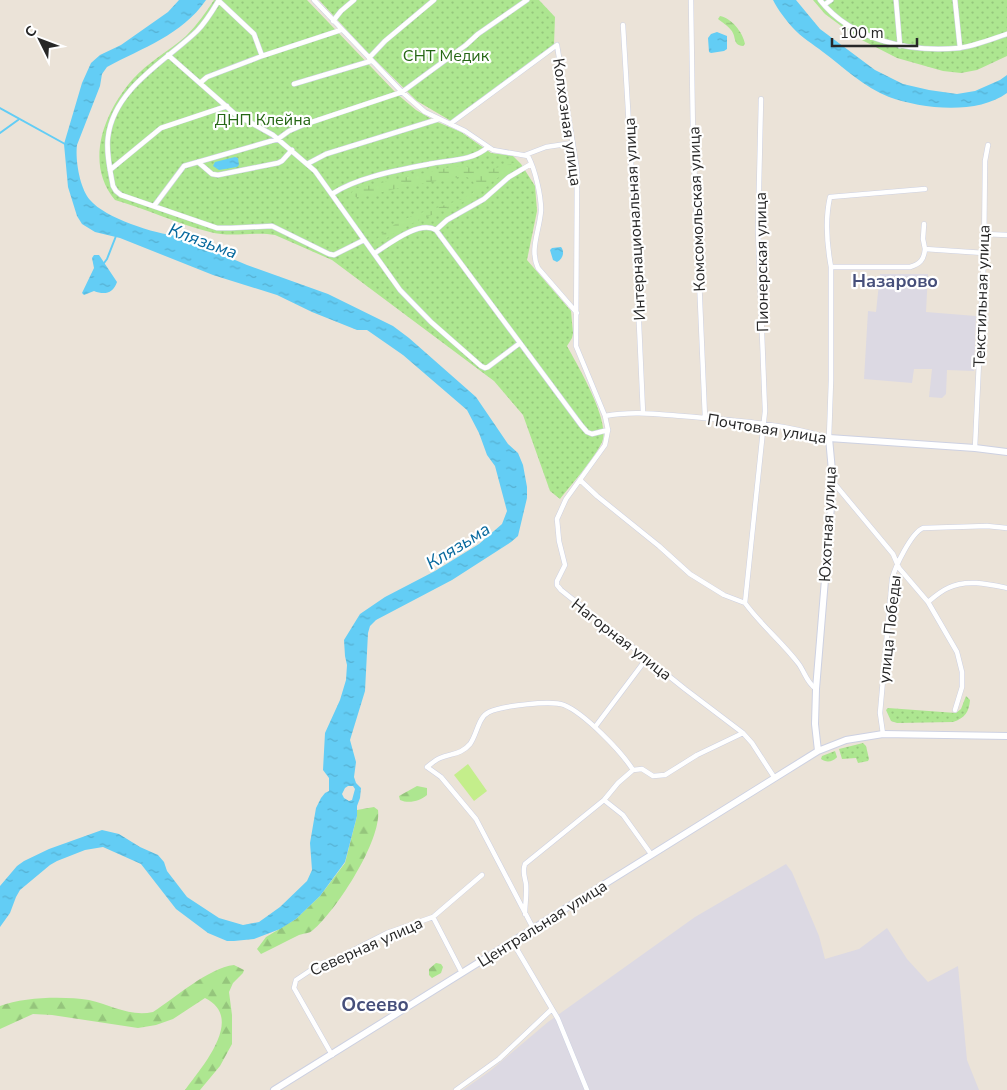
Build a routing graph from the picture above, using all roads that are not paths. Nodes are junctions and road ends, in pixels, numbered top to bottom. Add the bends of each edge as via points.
1 (219, 0) edge
2 (314, 0) edge
3 (354, 0) edge
4 (434, 0) edge
5 (526, 0) edge
6 (691, 0) edge
7 (820, 0) edge
8 (831, 0) edge
9 (896, 0) edge
10 (955, 0) edge
11 (824, 5) junction
12 (333, 21) junction
13 (623, 25) dead end
14 (341, 30) junction
15 (1007, 34) edge
16 (900, 46) junction
17 (960, 48) junction
18 (168, 54) junction
19 (262, 56) junction
20 (370, 60) junction
21 (200, 83) junction
22 (294, 84) dead end
23 (402, 92) junction
24 (761, 99) dead end
25 (227, 106) junction
26 (439, 118) junction
27 (450, 124) junction
28 (278, 139) junction
29 (573, 143) junction
30 (988, 145) dead end
31 (488, 148) junction
32 (292, 150) junction
33 (525, 155) junction
34 (198, 162) junction
35 (308, 164) junction
36 (531, 164) junction
37 (110, 170) junction
38 (925, 189) dead end
39 (332, 194) junction
40 (154, 206) junction
41 (924, 224) dead end
42 (436, 230) junction
43 (984, 234) junction
44 (1007, 235) edge
45 (364, 240) junction
46 (925, 250) junction
47 (375, 253) junction
48 (984, 253) junction
49 (830, 267) junction
50 (577, 313) junction
51 (520, 343) junction
52 (643, 413) junction
53 (606, 416) junction
54 (705, 418) junction
55 (764, 425) junction
56 (608, 430) junction
57 (829, 438) junction
58 (975, 448) junction
59 (1007, 452) edge
60 (578, 482) junction
61 (833, 482) junction
62 (1007, 528) edge
63 (898, 562) junction
64 (1007, 588) edge
65 (928, 602) junction
66 (745, 603) junction
67 (647, 658) junction
68 (816, 689) junction
69 (955, 710) dead end
70 (595, 727) junction
71 (743, 733) junction
72 (883, 734) junction
73 (1007, 736) edge
74 (818, 751) junction
75 (633, 770) junction
76 (774, 777) junction
77 (604, 800) junction
78 (651, 854) junction
79 (482, 875) dead end
80 (526, 916) junction
81 (433, 917) junction
82 (533, 928) junction
83 (512, 941) junction
84 (462, 973) junction
85 (552, 1009) junction
86 (332, 1055) junction
87 (274, 1090) edge
88 (456, 1090) edge
89 (587, 1090) edge

1 - 18 street via 199,29
1 - 19 street via 254,34
2 - 12 street
3 - 12 street
4 - 20 street via 386,41
5 - 23 street
6 - 54 street, Комсомольская улица via 693,137
7 - 11 street
8 - 11 street
9 - 16 street
10 - 17 street
11 - 16 street via 870,36
12 - 14 street
13 - 52 street, Интернациональная улица
14 - 19 street
14 - 20 street
15 - 17 street
16 - 17 street
18 - 21 street
18 - 37 street via 132,89 116,114 108,137
19 - 21 street
20 - 22 street
20 - 23 street
21 - 25 street
23 - 26 street via 425,112
23 - 28 street via 303,125
24 - 55 street, Пионерская улица via 758,230
25 - 28 street via 247,122
25 - 37 street via 162,128
26 - 27 street
26 - 35 street via 326,154
27 - 29 street, Колхозная улица via 558,45
27 - 31 street
28 - 32 street
28 - 34 street
29 - 33 street via 546,147
29 - 50 street, Колхозная улица via 578,184
30 - 43 street, Текстильная улица
31 - 33 street
31 - 39 street via 467,158 428,164 344,186
32 - 34 street via 278,163 218,175
32 - 35 street
33 - 36 street
34 - 40 street via 180,169
35 - 39 street
36 - 42 street
36 - 50 street via 541,211 535,262
37 - 40 street via 116,191
38 - 49 street, Юхотная улица via 830,197 827,217
39 - 45 street
40 - 45 street via 217,228 272,226 334,255
41 - 46 street
42 - 47 street via 424,227
42 - 51 street
43 - 44 street
43 - 48 street, Текстильная улица
45 - 47 street
46 - 48 street
46 - 49 street via 918,265 910,267
47 - 51 street via 400,290 481,366 488,367
48 - 58 street, Текстильная улица
49 - 57 street, Юхотная улица via 832,380
50 - 53 street, Колхозная улица via 576,346
51 - 56 street via 587,432 598,434
52 - 53 street, Почтовая улица
52 - 54 street, Почтовая улица
53 - 56 street
54 - 55 street, Почтовая улица
55 - 57 street, Почтовая улица
55 - 66 street, Пионерская улица
56 - 60 street via 605,445
57 - 58 main road, Почтовая улица
57 - 61 main road, Юхотная улица
58 - 59 main road, Почтовая улица
60 - 66 street via 660,546 690,574 724,595
60 - 67 street, Нагорная улица via 556,519 565,565 557,585
61 - 63 street
61 - 68 main road, Юхотная улица
62 - 63 street, улица Победы via 923,528
63 - 65 street
63 - 72 street, улица Победы via 892,579 880,713
64 - 65 street via 965,583 947,588
65 - 69 street via 960,661 962,687
66 - 68 street via 799,664 806,680
67 - 70 street
67 - 71 street, Нагорная улица
68 - 74 main road, Юхотная улица
70 - 75 street
70 - 80 street via 559,704 518,705 483,716 466,749 437,759 427,767 441,776 476,819
71 - 75 street via 660,776 653,776 642,769
71 - 76 street, Нагорная улица
72 - 73 main road, Центральная улица
72 - 74 main road, Центральная улица via 846,740
74 - 76 main road, Центральная улица
75 - 77 street
76 - 78 main road, Центральная улица
77 - 78 street via 623,815
77 - 80 street via 525,864
78 - 82 main road, Центральная улица
79 - 81 street, Северная улица
80 - 82 street
81 - 84 street, Северная улица
81 - 86 street, Северная улица via 387,933 320,964 296,980 294,988
82 - 83 main road, Центральная улица
83 - 84 main road, Центральная улица
83 - 85 street
84 - 86 main road, Центральная улица
85 - 88 street via 499,1059
85 - 89 street
86 - 87 main road, Центральная улица

